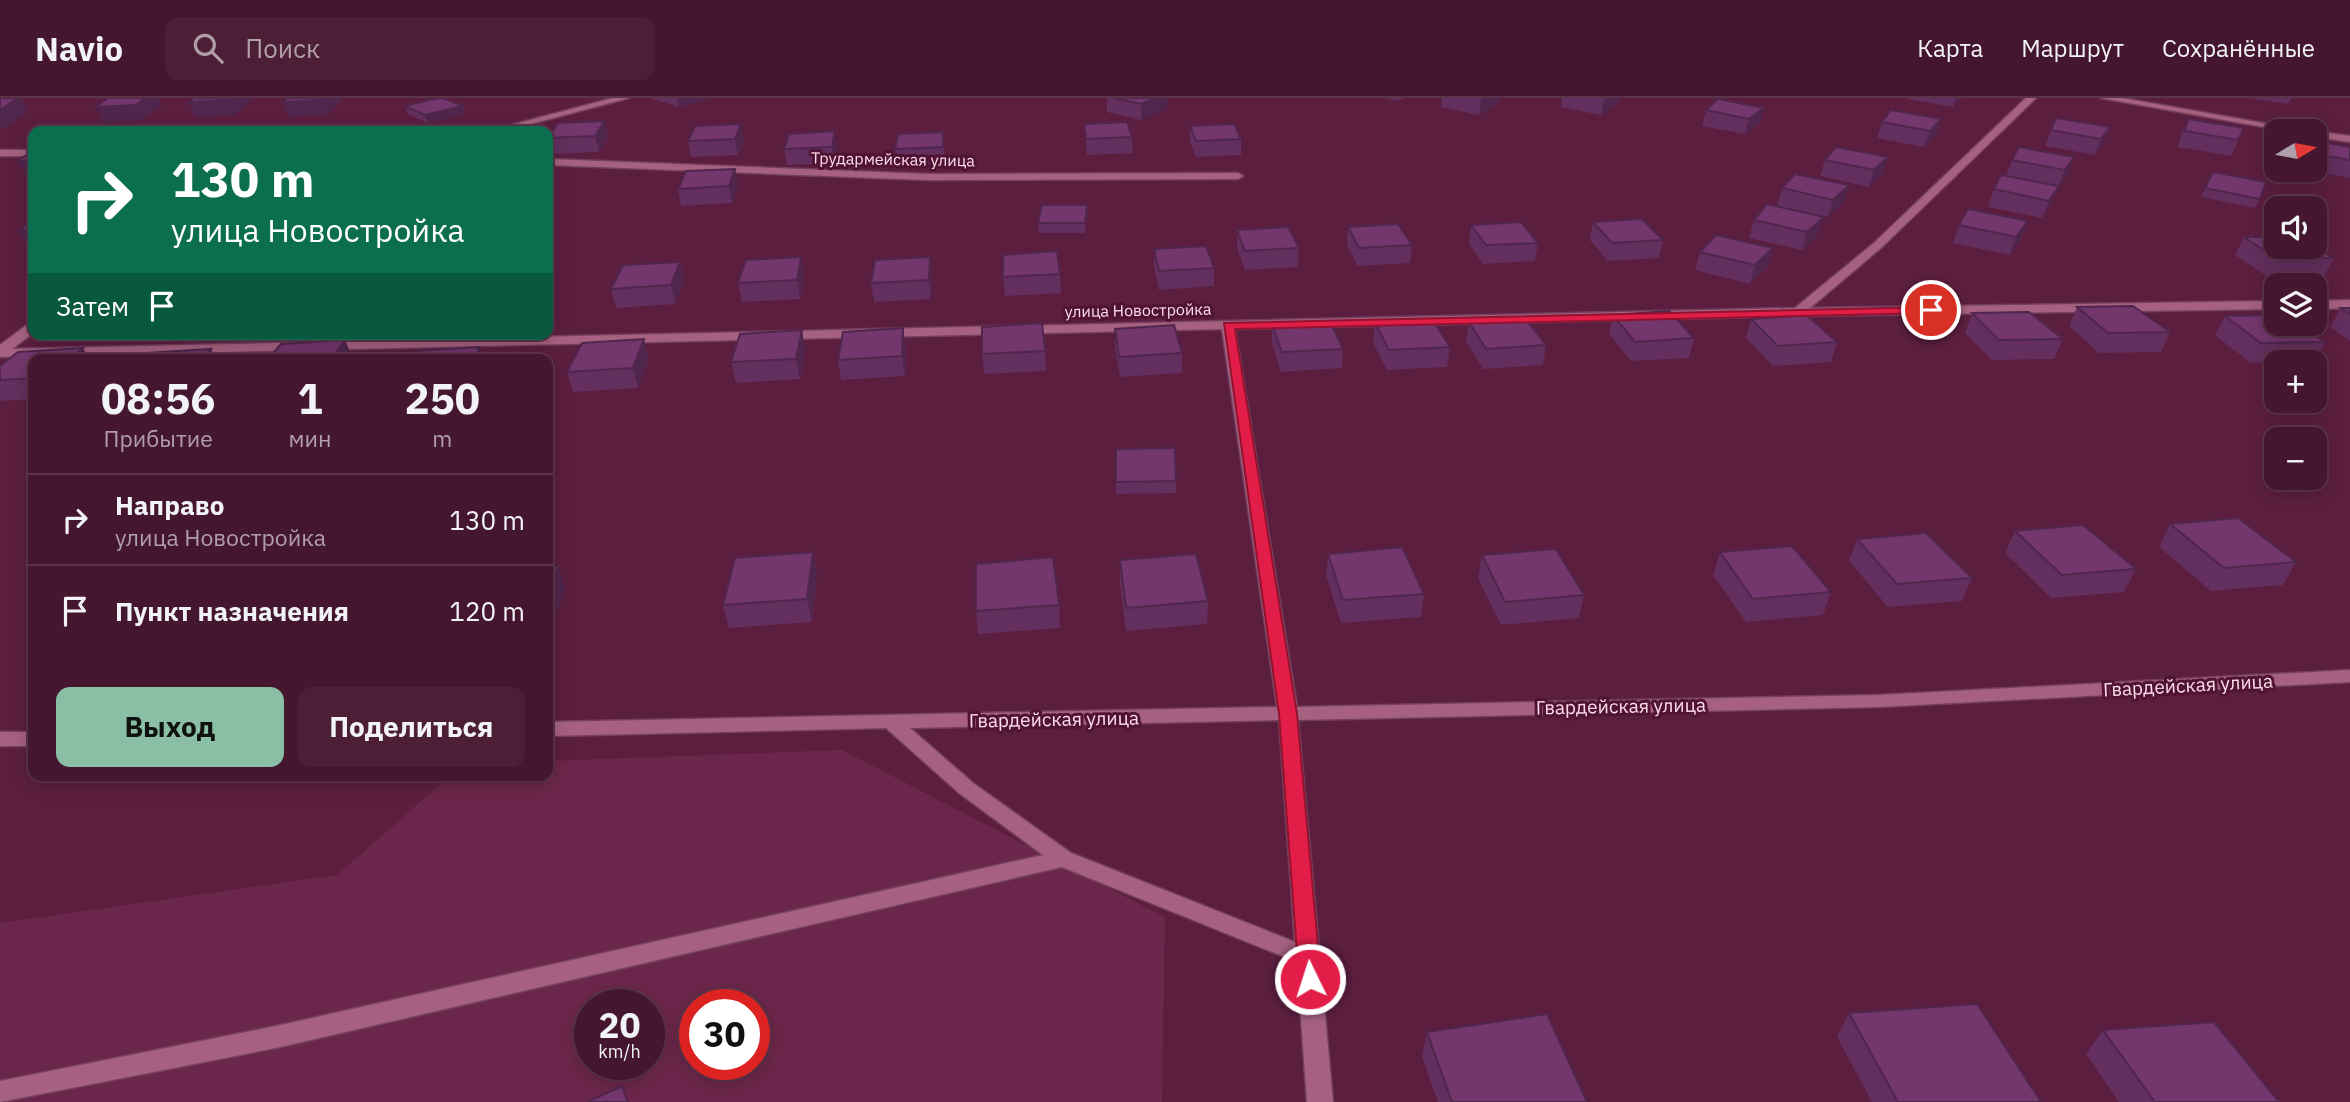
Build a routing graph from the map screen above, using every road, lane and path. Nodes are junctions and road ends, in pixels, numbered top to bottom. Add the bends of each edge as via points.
1 (624, 98) edge
2 (2031, 98) edge
3 (2106, 98) edge
4 (2264, 125) edge
5 (513, 126) edge
6 (2328, 136) edge
7 (2350, 139) edge
8 (0, 153) edge
9 (28, 153) edge
10 (553, 162) edge
11 (1238, 176) dead end
12 (2350, 304) edge
13 (2264, 305) edge
14 (2327, 305) edge
15 (1798, 313) junction
16 (1228, 325) junction
17 (28, 331) edge
18 (546, 340) edge
19 (553, 340) edge
20 (0, 352) edge
21 (2350, 676) edge
22 (1288, 714) junction
23 (892, 723) junction
24 (553, 729) edge
25 (0, 739) edge
26 (28, 739) edge
27 (1063, 859) junction
28 (1309, 957) junction
29 (0, 1092) edge
30 (1320, 1102) edge

1 - 5 street
2 - 15 street via 1878,245
3 - 4 street
6 - 7 street
8 - 9 street
10 - 11 street, Трудармейская улица via 927,177
12 - 14 street
13 - 15 street, улица Новостройка
15 - 16 street, улица Новостройка
16 - 19 street, улица Новостройка
16 - 22 street
17 - 20 street
18 - 20 street, улица Новостройка
21 - 22 street, Гвардейская улица via 1879,701
22 - 23 street, Гвардейская улица
22 - 28 street
23 - 24 street, Гвардейская улица
23 - 27 street via 966,788
25 - 26 street
27 - 28 street
27 - 29 street via 276,1037
28 - 30 street

